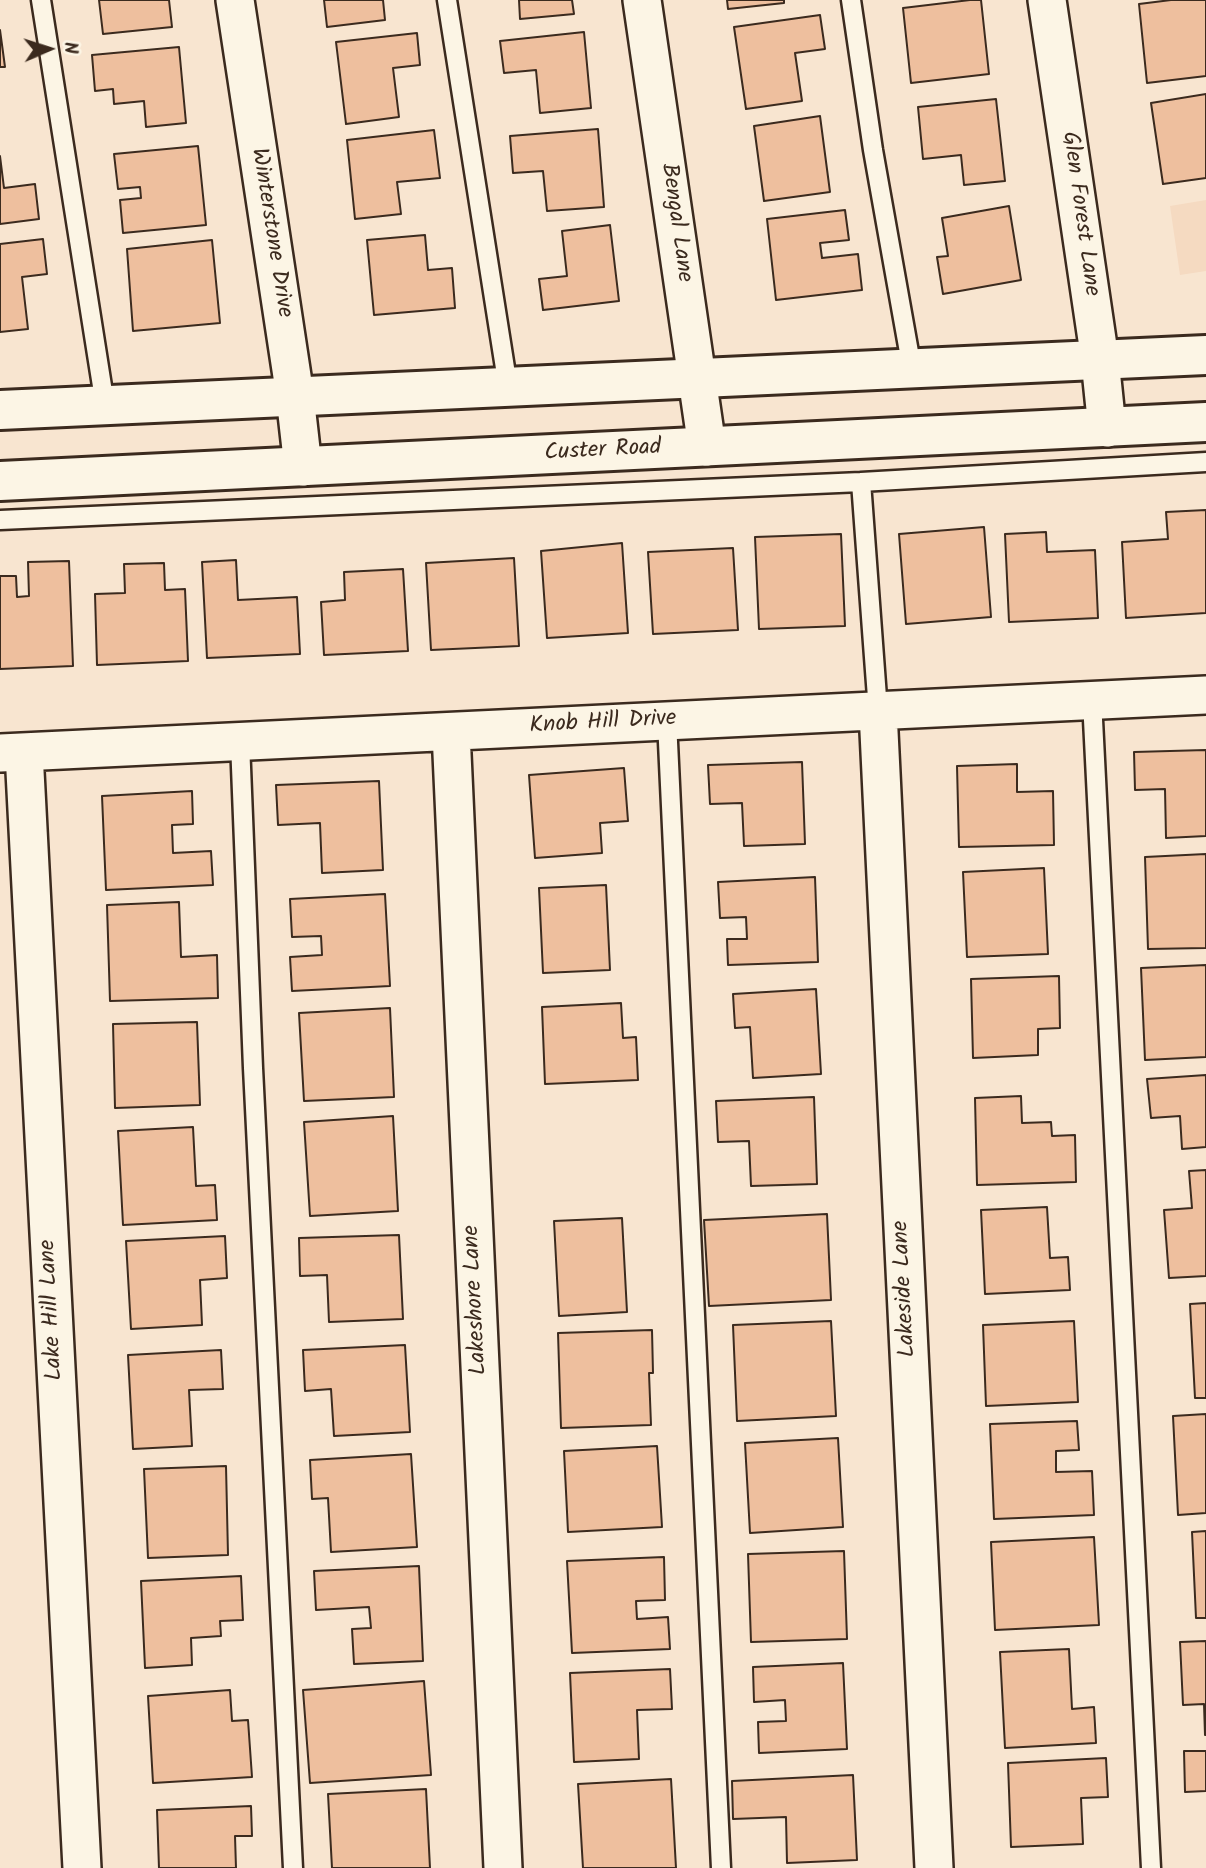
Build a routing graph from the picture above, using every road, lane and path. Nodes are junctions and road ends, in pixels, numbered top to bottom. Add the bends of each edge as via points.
1 (41, 0) edge
2 (235, 0) edge
3 (447, 0) edge
4 (642, 0) edge
5 (851, 0) edge
6 (1047, 0) edge
7 (1206, 355) edge
8 (1100, 360) junction
9 (912, 369) junction
10 (698, 380) junction
11 (508, 387) junction
12 (295, 396) junction
13 (105, 405) junction
14 (0, 411) edge
15 (1206, 422) edge
16 (1107, 428) junction
17 (707, 447) junction
18 (1206, 462) edge
19 (303, 467) junction
20 (0, 481) edge
21 (861, 482) junction
22 (0, 520) edge
23 (1206, 695) edge
24 (1092, 700) junction
25 (878, 711) junction
26 (667, 721) junction
27 (451, 732) junction
28 (240, 742) junction
29 (12, 753) edge
30 (82, 1868) edge
31 (293, 1868) edge
32 (503, 1868) edge
33 (720, 1868) edge
34 (934, 1868) edge
35 (1151, 1868) edge

1 - 13 lane
2 - 12 street, Winterstone Drive
3 - 11 lane
4 - 10 street, Bengal Lane
5 - 9 lane
6 - 8 street, Glen Forest Lane
7 - 8 main road
8 - 9 main road
8 - 16 street, Glen Forest Lane
9 - 10 main road
10 - 11 main road
10 - 17 street, Bengal Lane
11 - 12 main road
12 - 13 main road
12 - 19 street, Winterstone Drive
13 - 14 main road
15 - 16 main road, Custer Road
16 - 17 main road, Custer Road
17 - 19 main road, Custer Road
18 - 21 lane
19 - 20 main road, Custer Road
21 - 22 lane
21 - 25 lane
23 - 24 street, Knob Hill Drive
24 - 25 street, Knob Hill Drive
24 - 35 lane
25 - 26 street, Knob Hill Drive
25 - 34 street, Lakeside Lane
26 - 27 street, Knob Hill Drive
26 - 33 lane
27 - 28 street, Knob Hill Drive
27 - 32 street, Lakeshore Lane
28 - 29 street, Knob Hill Drive
28 - 31 lane
29 - 30 street, Lake Hill Lane

